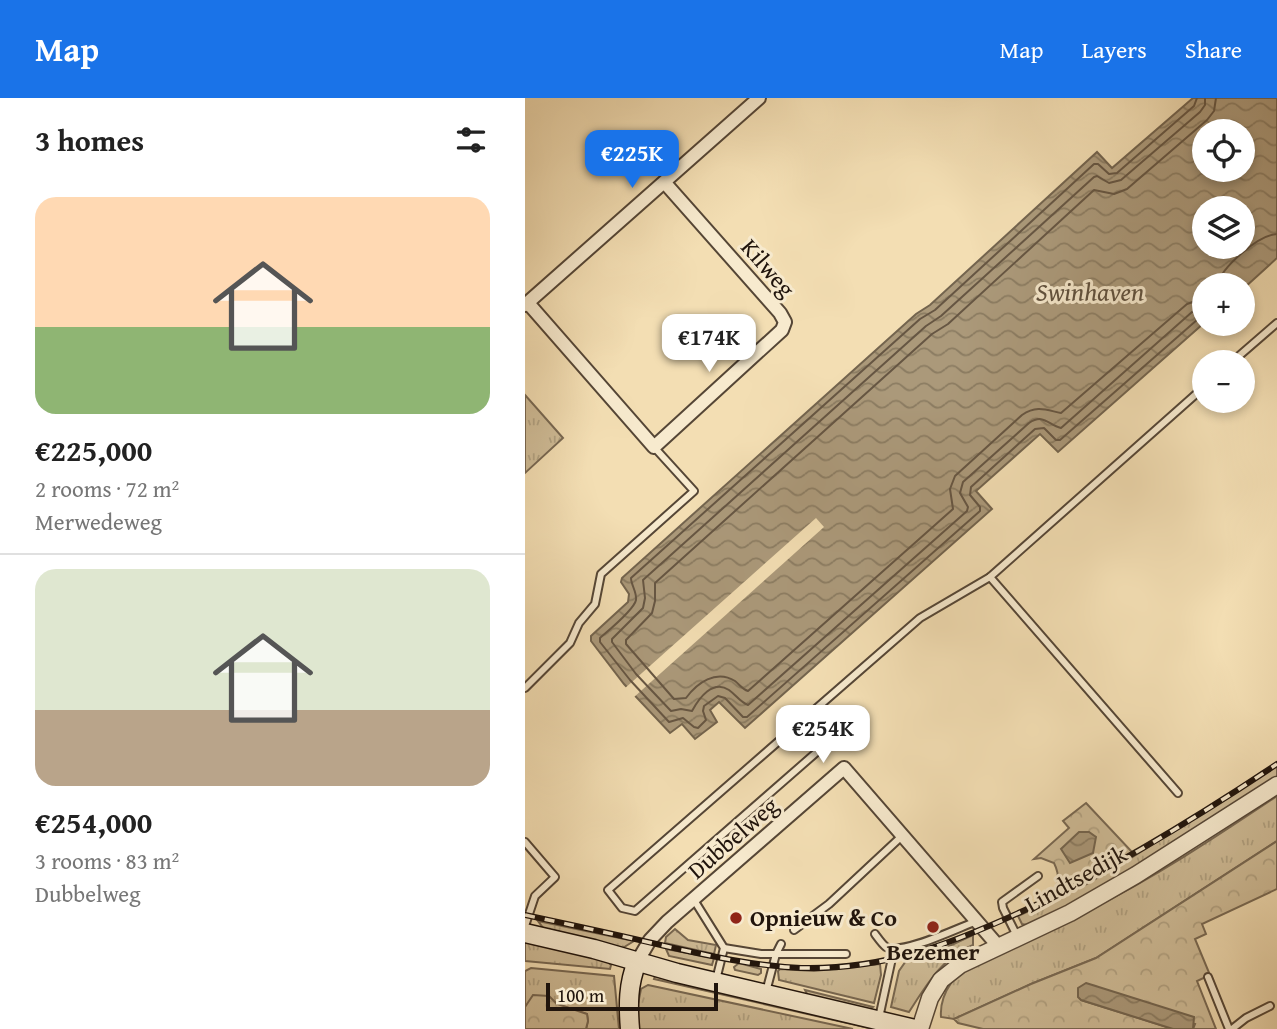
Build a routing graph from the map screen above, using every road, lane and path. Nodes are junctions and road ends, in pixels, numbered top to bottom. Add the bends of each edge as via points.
1 (759, 98) edge
2 (665, 183) junction
3 (526, 304) edge
4 (1277, 323) edge
5 (1246, 350) edge
6 (1192, 398) edge
7 (654, 447) junction
8 (990, 577) junction
9 (525, 688) edge
10 (820, 706) junction
11 (1277, 785) edge
12 (1178, 793) dead end
13 (902, 835) junction
14 (525, 842) edge
15 (1038, 876) dead end
16 (694, 900) junction
17 (977, 921) junction
18 (525, 926) edge
19 (795, 930) dead end
20 (525, 933) edge
21 (875, 934) dead end
22 (1019, 938) junction
23 (781, 944) dead end
24 (999, 947) junction
25 (724, 948) junction
26 (894, 949) junction
27 (776, 954) junction
28 (846, 954) dead end
29 (638, 962) junction
30 (1207, 977) dead end
31 (716, 982) junction
32 (765, 993) junction
33 (1270, 1006) dead end
34 (879, 1020) junction
35 (630, 1029) edge
36 (918, 1029) edge
37 (1230, 1029) edge

1 - 2 street
2 - 3 street
2 - 7 street, Kilweg via 785,322 782,330
3 - 7 street
4 - 5 lane
6 - 8 lane
7 - 9 lane via 694,491 601,574 595,604 579,623 571,643
8 - 10 lane via 920,618
8 - 12 lane
10 - 10 lane via 842,730 635,911 622,908 608,890
11 - 22 street, Lindtsedijk via 1136,875
13 - 16 street, Dubbelweg via 844,768
13 - 17 street, Dubbelweg
13 - 19 lane
14 - 18 lane via 555,877 535,896
15 - 22 lane via 1002,902
16 - 25 lane
16 - 29 street, Dubbelweg via 657,932
17 - 24 street, Dubbelweg
17 - 26 lane
20 - 29 main road, Lindtsedijk
21 - 26 lane
22 - 24 street, Lindtsedijk
23 - 27 lane
24 - 36 street, Lindtsedijk via 975,956 941,981
25 - 27 lane
25 - 31 lane
26 - 34 lane
27 - 28 lane
27 - 32 lane
29 - 31 main road, Lindtsedijk
29 - 35 main road via 629,991
30 - 37 lane
31 - 32 main road, Lindtsedijk
32 - 34 main road, Lindtsedijk
33 - 37 lane
34 - 36 main road, Lindtsedijk

